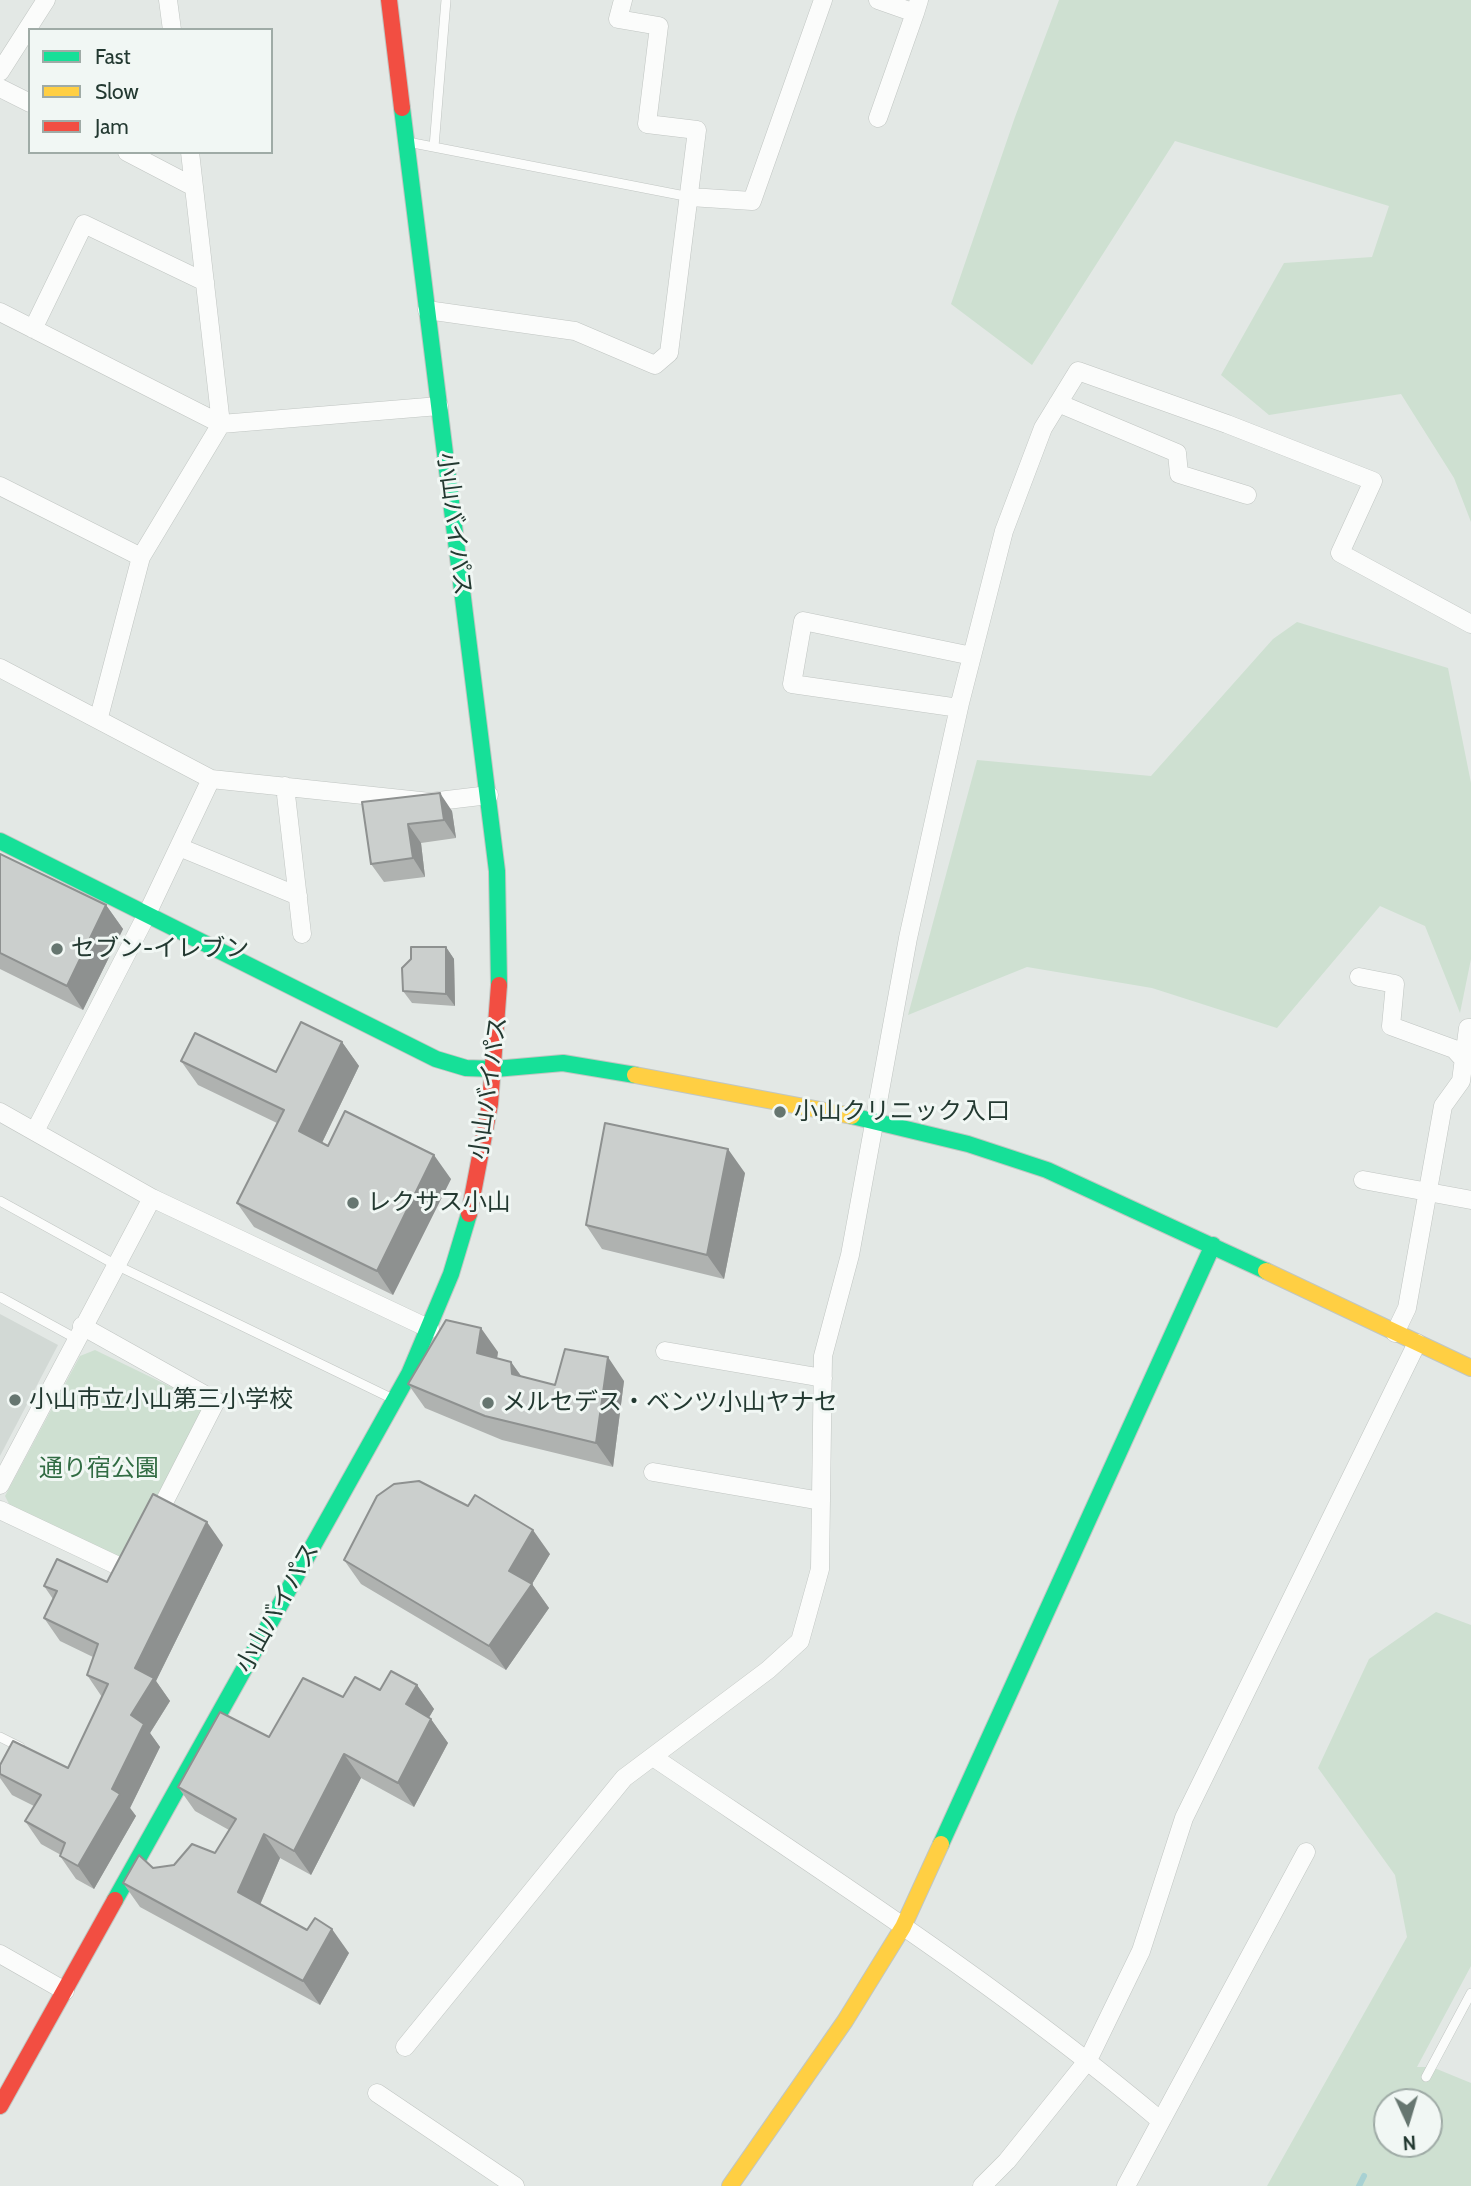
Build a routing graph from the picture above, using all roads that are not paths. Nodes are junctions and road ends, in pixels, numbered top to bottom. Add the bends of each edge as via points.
1 (46, 0) edge
2 (168, 0) edge
3 (389, 0) edge
4 (446, 0) edge
5 (623, 0) edge
6 (822, 0) edge
7 (878, 0) edge
8 (917, 6) edge
9 (28, 28) edge
10 (28, 28) edge
11 (172, 28) edge
12 (0, 72) edge
13 (0, 88) edge
14 (28, 102) edge
15 (878, 118) dead end
16 (407, 142) junction
17 (433, 147) junction
18 (131, 154) edge
19 (190, 154) edge
20 (194, 187) junction
21 (690, 197) junction
22 (205, 282) junction
23 (427, 310) junction
24 (0, 312) edge
25 (33, 329) junction
26 (1058, 403) junction
27 (439, 406) junction
28 (221, 424) junction
29 (0, 486) edge
30 (1247, 495) dead end
31 (141, 557) junction
32 (1471, 624) edge
33 (972, 656) junction
34 (0, 668) edge
35 (959, 708) junction
36 (99, 718) junction
37 (211, 779) junction
38 (285, 786) junction
39 (489, 795) junction
40 (0, 841) edge
41 (179, 847) junction
42 (298, 896) junction
43 (146, 916) junction
44 (302, 934) dead end
45 (1359, 976) dead end
46 (1470, 1023) edge
47 (1464, 1060) junction
48 (495, 1069) junction
49 (0, 1112) edge
50 (874, 1121) junction
51 (35, 1131) junction
52 (1363, 1180) dead end
53 (1428, 1192) junction
54 (152, 1198) junction
55 (1471, 1199) edge
56 (0, 1201) edge
57 (1213, 1245) junction
58 (116, 1265) junction
59 (0, 1297) edge
60 (430, 1329) junction
61 (79, 1332) junction
62 (1395, 1333) junction
63 (1417, 1343) junction
64 (665, 1351) dead end
65 (1471, 1368) edge
66 (823, 1378) junction
67 (396, 1400) junction
68 (653, 1472) dead end
69 (0, 1485) edge
70 (821, 1501) junction
71 (0, 1510) edge
72 (0, 1737) edge
73 (20, 1747) edge
74 (653, 1757) junction
75 (1306, 1852) dead end
76 (903, 1927) junction
77 (0, 1954) edge
78 (65, 1991) junction
79 (1471, 1993) edge
80 (405, 2046) dead end
81 (1088, 2060) junction
82 (1426, 2077) dead end
83 (377, 2093) dead end
84 (0, 2106) edge
85 (1161, 2121) junction
86 (515, 2186) edge
87 (730, 2186) edge
88 (982, 2186) edge
89 (1126, 2186) edge

1 - 9 street
2 - 11 street
3 - 16 main road, 小山バイパス
4 - 17 lane
5 - 21 street via 618,19 659,26 647,124 697,130
6 - 21 street via 752,201
7 - 8 street
8 - 15 street
10 - 12 street
13 - 14 street
16 - 17 lane
16 - 23 main road, 小山バイパス
17 - 21 lane
18 - 20 street
19 - 20 street
20 - 22 street
21 - 23 street via 668,353 655,365 575,331
22 - 25 street via 84,224
22 - 28 street
23 - 27 main road, 小山バイパス
24 - 25 street
25 - 28 street
26 - 30 street via 1177,453 1179,474
26 - 32 street via 1078,371 1373,481 1340,553
26 - 33 street via 1043,428 1004,531
27 - 28 street
27 - 39 main road, 小山バイパス
28 - 31 street
29 - 31 street
31 - 36 street
33 - 35 street
33 - 35 street via 803,621 792,684
34 - 36 street
35 - 50 street via 908,938
36 - 37 street
37 - 38 street
37 - 41 street
38 - 39 street via 430,802
38 - 42 street
39 - 48 main road, 小山バイパス via 501,943
40 - 43 main road
41 - 42 street
41 - 43 street
42 - 44 street
43 - 48 main road via 436,1059 466,1068
43 - 51 street
45 - 47 street via 1395,984 1391,1026 1454,1049
46 - 47 street
47 - 53 street via 1461,1081 1443,1106
48 - 50 main road via 563,1063
48 - 60 main road, 小山バイパス via 479,1168
49 - 51 street
50 - 57 main road via 1047,1170
50 - 66 street via 849,1255 823,1356
51 - 54 street
52 - 53 street
53 - 55 street
53 - 62 street via 1407,1308
54 - 58 street
54 - 60 street
56 - 58 lane
57 - 62 main road
57 - 76 main road
58 - 61 street
58 - 67 lane
59 - 61 lane
60 - 67 main road, 小山バイパス
61 - 69 street
61 - 71 street via 216,1401 129,1571
62 - 63 main road
63 - 65 main road
63 - 81 street via 1184,1818 1141,1951
64 - 66 street
66 - 70 street
67 - 78 main road, 小山バイパス
68 - 70 street
70 - 74 street via 820,1569 800,1642
72 - 73 lane
74 - 76 street
74 - 80 street via 624,1778
75 - 85 street
76 - 81 street
76 - 87 main road via 845,2021
77 - 78 street
78 - 84 main road, 小山バイパス
79 - 82 lane
81 - 85 street
81 - 88 street
83 - 86 street
85 - 89 street

